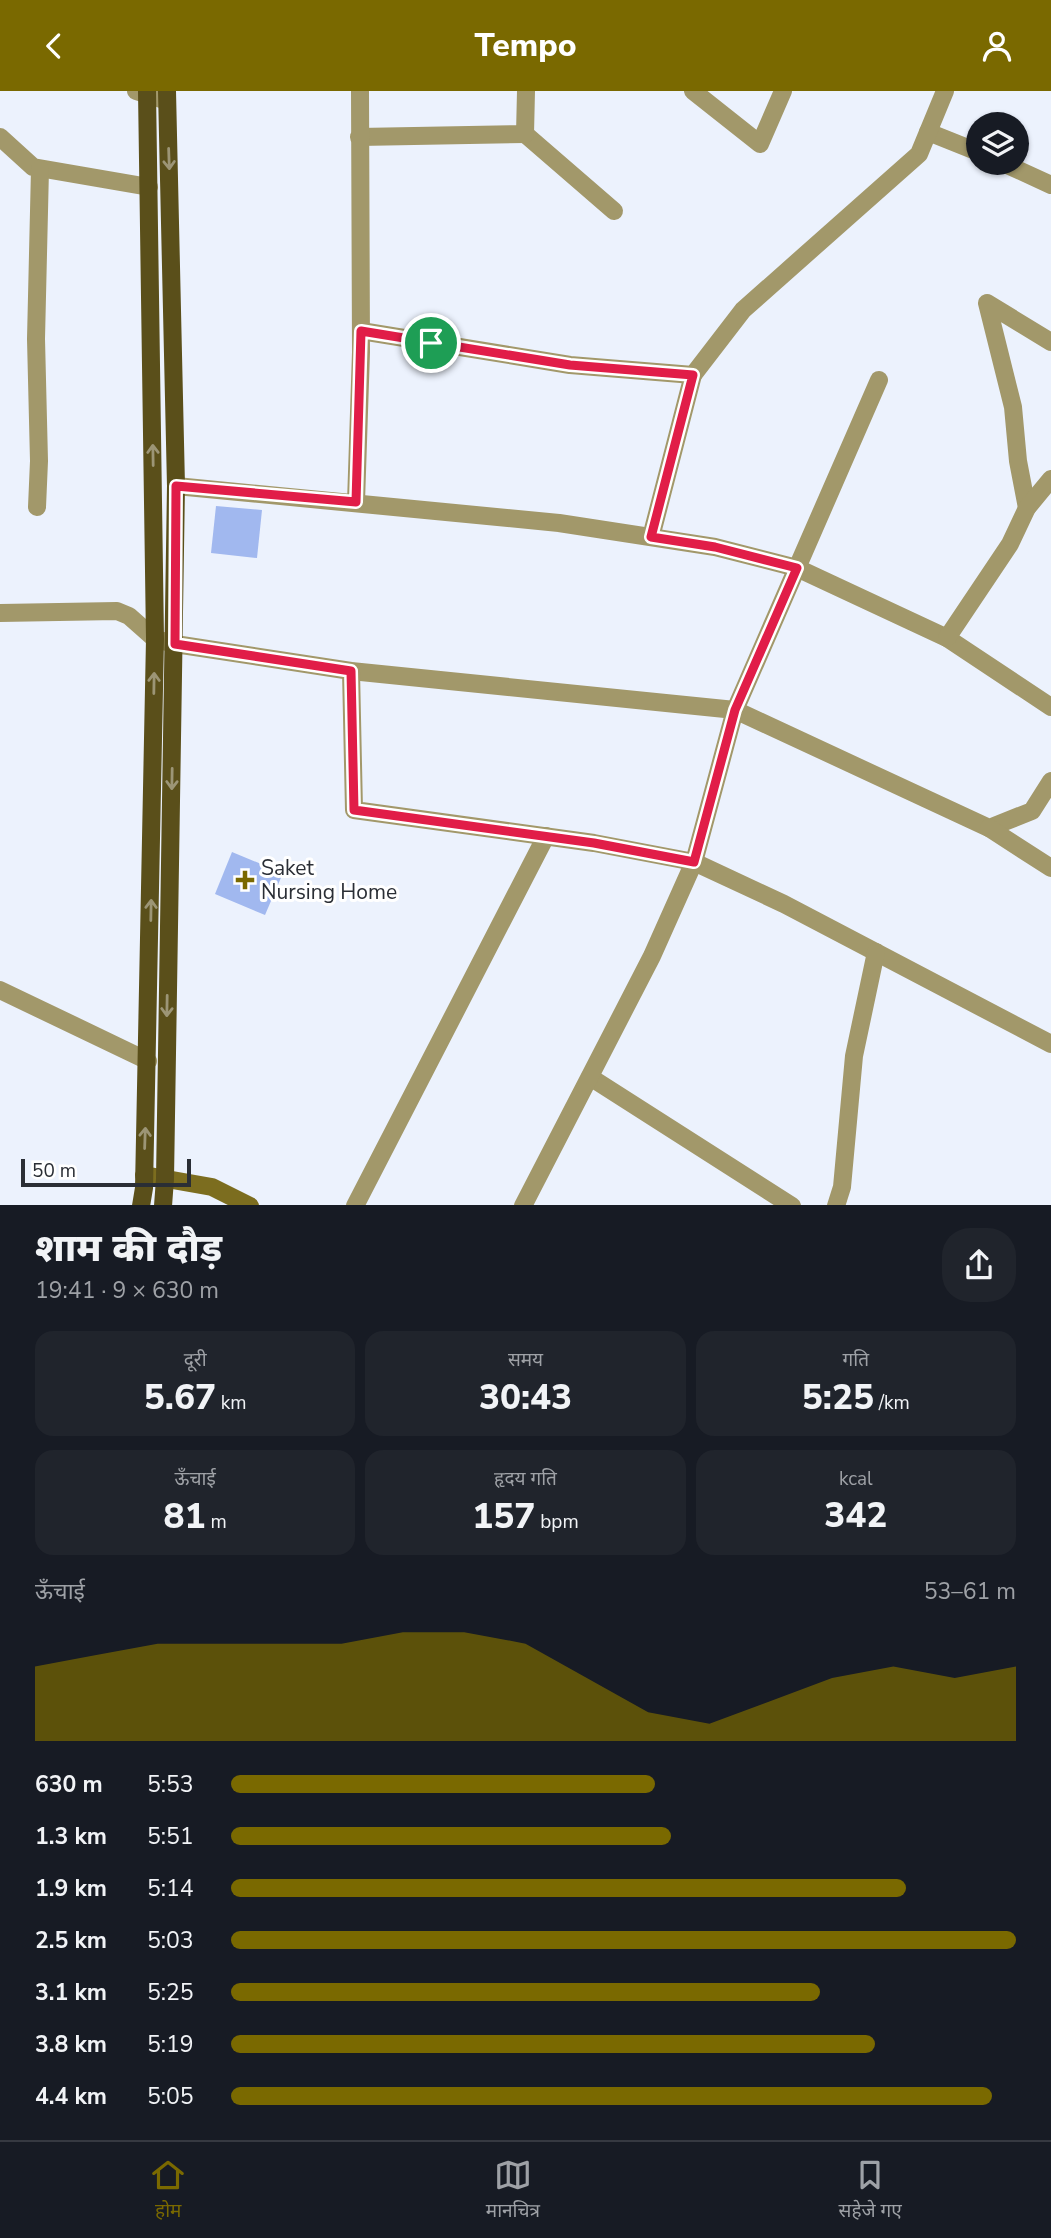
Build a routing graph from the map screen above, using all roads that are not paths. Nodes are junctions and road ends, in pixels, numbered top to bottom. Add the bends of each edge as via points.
1 (360, 91) edge
2 (526, 91) edge
3 (693, 91) edge
4 (783, 91) edge
5 (944, 91) edge
6 (143, 92) edge
7 (167, 96) edge
8 (928, 132) junction
9 (525, 134) junction
10 (0, 137) edge
11 (359, 137) junction
12 (966, 147) edge
13 (40, 169) junction
14 (1029, 175) edge
15 (1051, 185) edge
16 (149, 187) junction
17 (614, 211) dead end
18 (361, 331) junction
19 (1051, 342) edge
20 (693, 375) junction
21 (879, 380) dead end
22 (1051, 479) edge
23 (176, 486) junction
24 (356, 502) junction
25 (37, 507) dead end
26 (1027, 508) junction
27 (651, 537) junction
28 (797, 568) junction
29 (0, 614) edge
30 (947, 638) junction
31 (155, 639) junction
32 (175, 644) junction
33 (351, 671) junction
34 (1051, 707) edge
35 (735, 710) junction
36 (1051, 781) edge
37 (989, 828) junction
38 (546, 836) junction
39 (694, 862) junction
40 (1051, 868) edge
41 (876, 952) junction
42 (0, 990) edge
43 (1051, 1044) edge
44 (148, 1061) junction
45 (590, 1077) junction
46 (144, 1175) junction
47 (165, 1179) junction
48 (141, 1205) edge
49 (163, 1205) edge
50 (248, 1205) edge
51 (356, 1205) edge
52 (524, 1205) edge
53 (790, 1205) edge
54 (836, 1205) edge

1 - 11 street
2 - 9 street
3 - 4 street via 760,144
5 - 8 street
6 - 7 street
6 - 16 main road
7 -> 23 main road
8 - 12 street
8 - 20 street via 919,154 743,310
9 - 11 street
9 - 17 street
10 - 13 street
11 - 18 street
13 - 16 street
13 - 25 street
14 - 15 street
31 -> 16 main road
18 - 20 street via 570,365
18 - 24 street
19 - 26 street via 987,303 1013,407
20 - 27 street
21 - 28 street
22 - 26 street
23 - 24 street
23 - 32 main road
24 - 27 street
26 - 30 street via 1010,544
27 - 28 street via 715,547
28 - 30 street
28 - 35 street
29 - 31 street via 117,611
30 - 34 street
31 - 32 street
44 -> 31 main road
32 - 33 street
32 -> 47 main road
33 - 35 street
33 - 38 street via 354,810
35 - 37 street
35 - 39 street
36 - 37 street via 1032,811
37 - 40 street
38 - 39 street
38 - 51 street
39 - 41 street
39 - 45 street
41 - 43 street
41 - 54 street via 854,1056 842,1187
42 - 44 street
46 -> 44 main road
45 - 52 street
45 - 53 street
46 - 47 street
46 - 48 main road
47 - 49 main road
47 - 50 street via 212,1187

